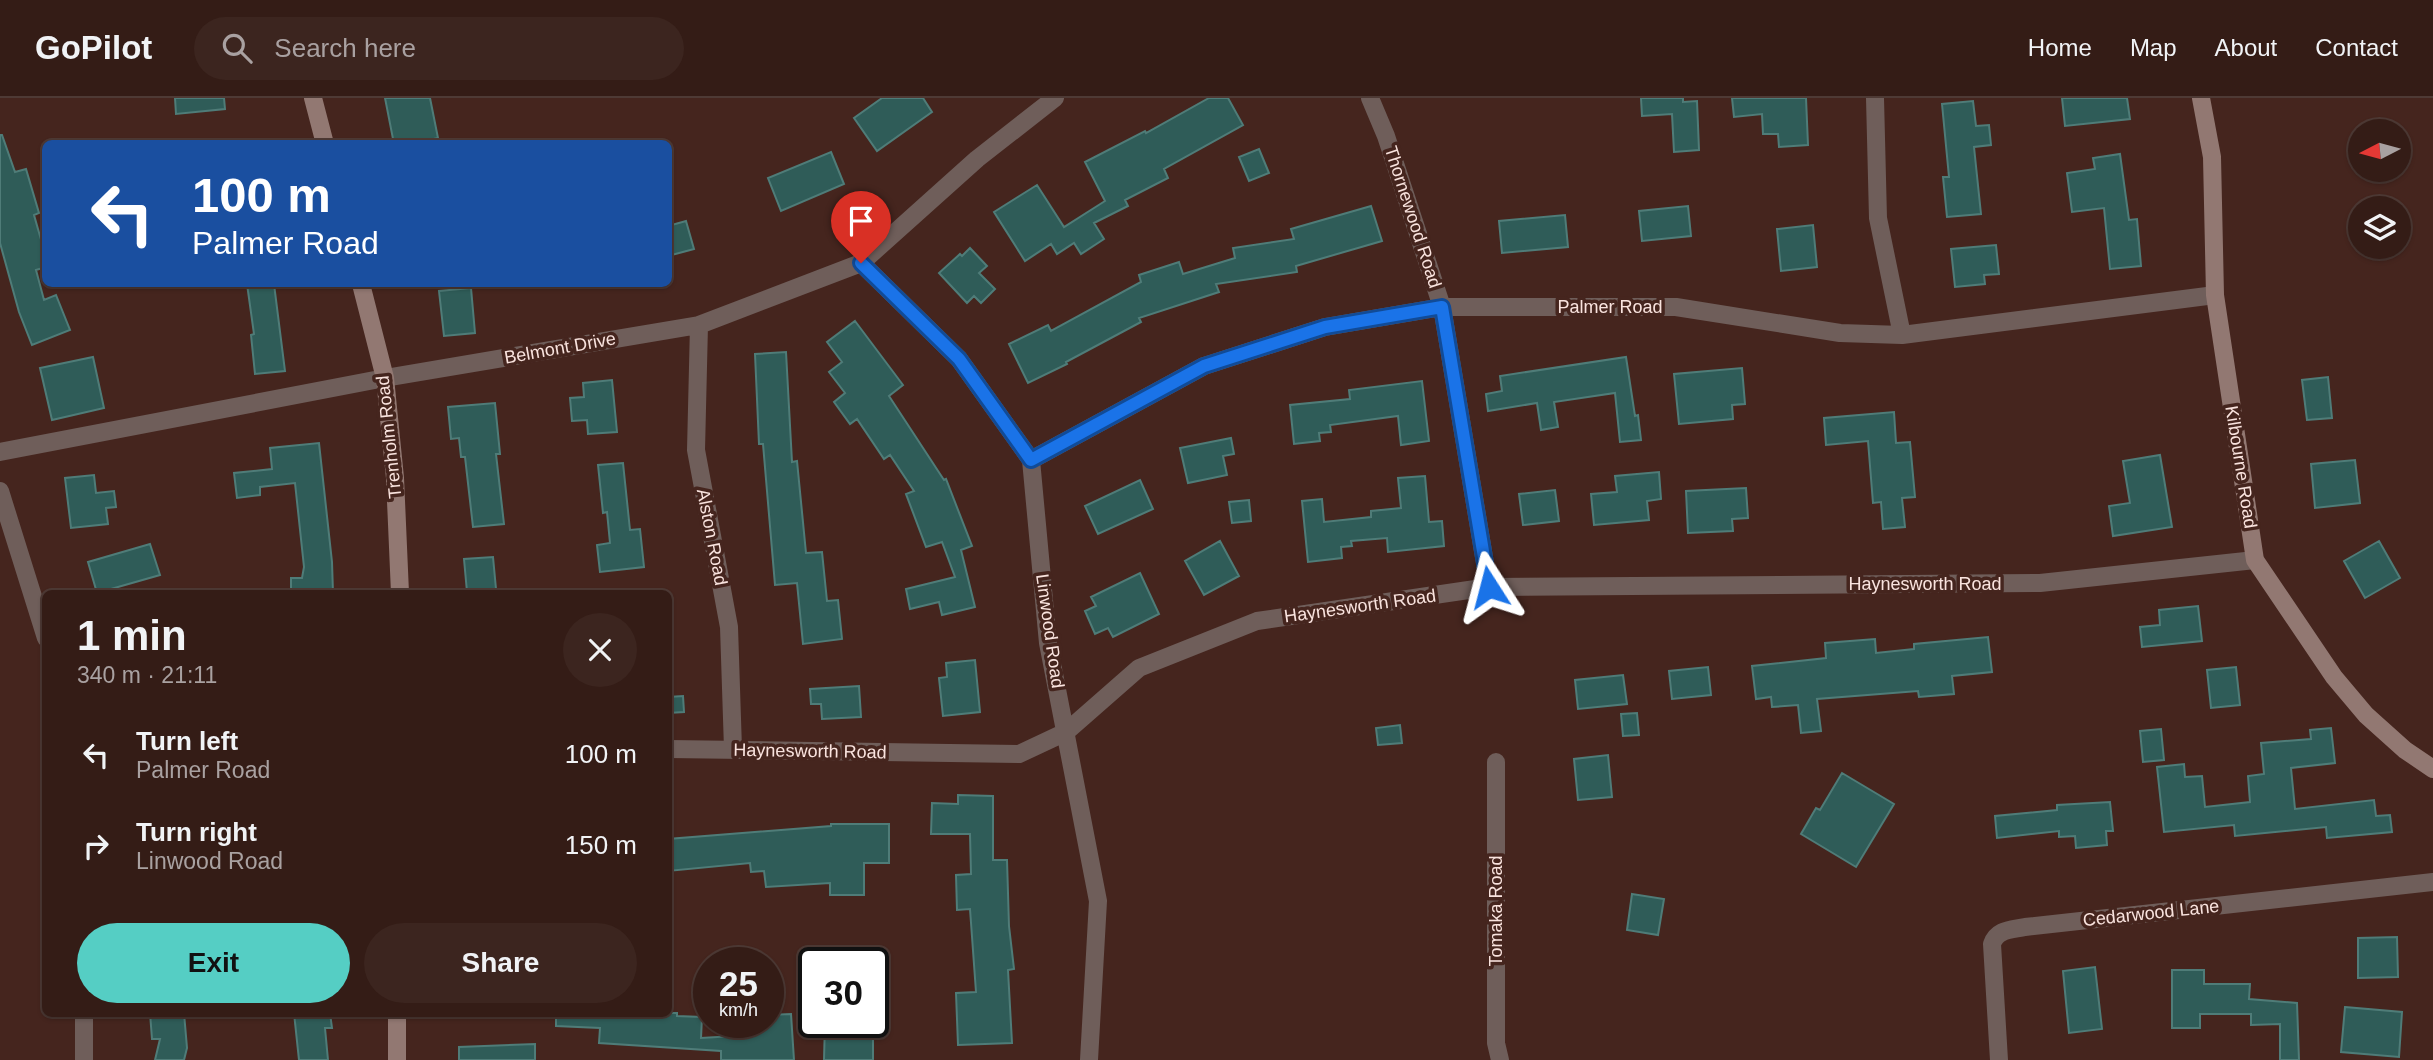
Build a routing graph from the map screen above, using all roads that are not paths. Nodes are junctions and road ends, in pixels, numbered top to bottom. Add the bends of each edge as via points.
1 (313, 98) edge
2 (1055, 98) edge
3 (1370, 98) edge
4 (1875, 98) edge
5 (2201, 98) edge
6 (324, 140) edge
7 (861, 263) junction
8 (362, 287) edge
9 (2215, 295) junction
10 (1442, 307) junction
11 (699, 325) junction
12 (1902, 335) junction
13 (385, 378) junction
14 (0, 452) edge
15 (1031, 460) junction
16 (0, 491) edge
17 (2255, 560) junction
18 (1489, 587) junction
19 (400, 590) edge
20 (42, 625) edge
21 (1066, 732) junction
22 (672, 749) edge
23 (733, 749) junction
24 (1496, 762) dead end
25 (2433, 769) edge
26 (2433, 882) edge
27 (84, 1017) edge
28 (397, 1017) edge
29 (84, 1060) edge
30 (397, 1060) edge
31 (1089, 1060) edge
32 (1500, 1060) edge
33 (1999, 1060) edge

1 - 6 street
2 - 7 street, Belmont Drive via 976,159
3 - 10 street, Thornewood Road
4 - 12 street via 1878,218
5 - 9 street, Kilbourne Road via 2211,158
7 - 11 street, Belmont Drive
7 - 15 street via 959,359
8 - 13 street, Trenholm Road
9 - 12 street, Palmer Road
9 - 17 street, Kilbourne Road
10 - 12 street, Palmer Road via 1676,307 1840,333
10 - 15 street, Palmer Road via 1325,327 1204,366
10 - 18 street, Thornewood Road
11 - 13 street, Belmont Drive
11 - 23 street, Alston Road via 696,450 729,627
13 - 14 street, Belmont Drive
13 - 19 street, Trenholm Road
15 - 21 street, Linwood Road via 1048,643
16 - 20 street
17 - 18 street, Haynesworth Road via 2040,583
17 - 25 street, Kilbourne Road via 2342,687 2405,750
18 - 21 street, Haynesworth Road via 1257,621 1139,668
21 - 23 street, Haynesworth Road via 1019,754
21 - 31 street, Linwood Road via 1098,901
22 - 23 street, Haynesworth Road
24 - 32 street, Tomaka Road via 1496,1042
26 - 33 street, Cedarwood Lane via 2001,932 1992,944
27 - 29 street
28 - 30 street

